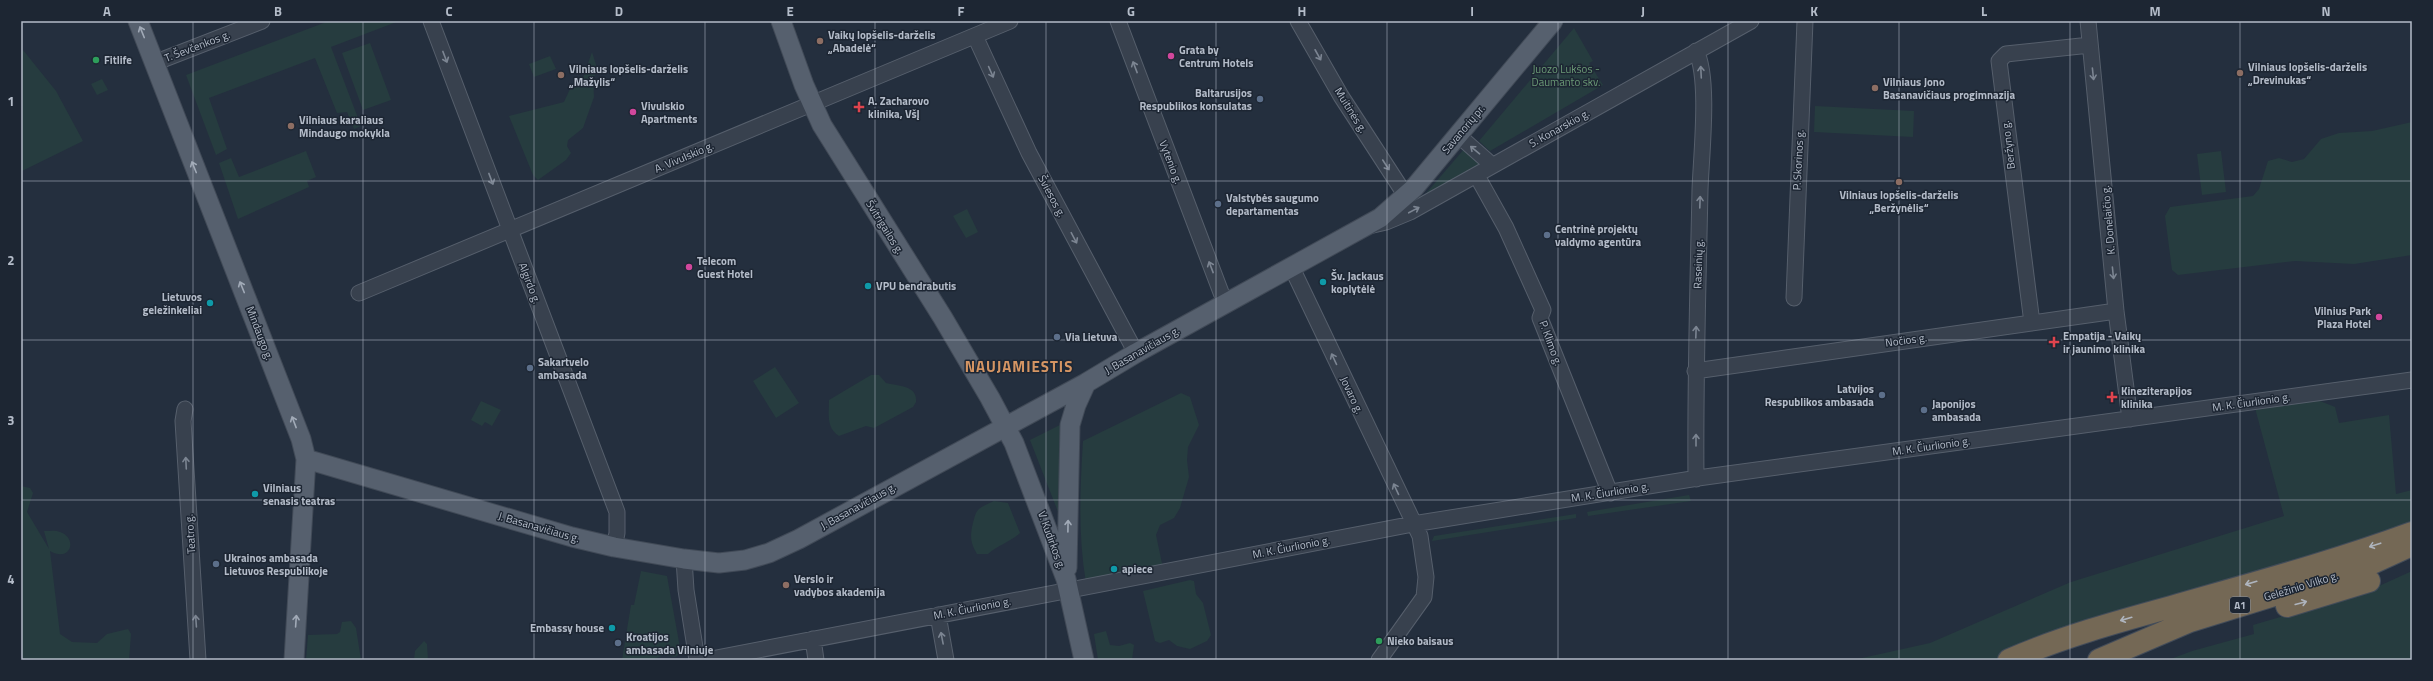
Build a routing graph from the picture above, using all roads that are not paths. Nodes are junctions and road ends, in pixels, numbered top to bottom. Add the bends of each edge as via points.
1 (138, 21) edge
2 (262, 21) edge
3 (431, 21) edge
4 (781, 21) edge
5 (1010, 21) edge
6 (1118, 21) edge
7 (1298, 21) edge
8 (1553, 21) edge
9 (1751, 21) edge
10 (1805, 21) edge
11 (2088, 21) edge
12 (975, 36) junction
13 (2090, 45) junction
14 (1696, 51) junction
15 (154, 63) junction
16 (811, 103) junction
17 (1458, 135) junction
18 (1492, 165) junction
19 (1477, 176) junction
20 (1406, 196) junction
21 (1364, 226) junction
22 (510, 230) junction
23 (1291, 266) junction
24 (359, 293) dead end
25 (1794, 298) dead end
26 (1225, 303) junction
27 (2116, 311) junction
28 (2032, 323) junction
29 (1136, 353) junction
30 (1695, 371) junction
31 (2412, 380) edge
32 (1086, 383) junction
33 (185, 408) dead end
34 (2130, 419) junction
35 (1005, 426) junction
36 (306, 459) junction
37 (1696, 479) junction
38 (1610, 492) junction
39 (1413, 524) junction
40 (2412, 533) edge
41 (2412, 544) edge
42 (614, 547) junction
43 (684, 559) junction
44 (2412, 560) edge
45 (1068, 585) junction
46 (938, 615) junction
47 (813, 639) junction
48 (198, 660) edge
49 (294, 660) edge
50 (697, 660) edge
51 (706, 660) edge
52 (816, 660) edge
53 (946, 660) edge
54 (1084, 660) edge
55 (1379, 660) edge
56 (2010, 660) edge
57 (2099, 660) edge
58 (2132, 660) edge

15 -> 1 main road, Mindaugo g.
2 - 15 street, T. Ševčenkos g.
3 -> 22 street, Algirdo g.
4 - 16 main road, Švitrigailos g.
5 - 12 street, A. Vivulskio g.
26 -> 6 street, Vytenio g.
7 -> 20 street, Muitinės g.
8 - 17 main road, Savanorių pr.
9 - 14 street, S. Konarskio g.
10 - 25 street, P. Skorinos g.
11 - 13 street, K. Donelaičio g.
12 - 16 street, A. Vivulskio g.
12 -> 29 street, Šviesos g. via 1029,152
13 -> 27 street, K. Donelaičio g.
13 - 28 street, Beržyno g. via 2006,54 1999,61
14 - 18 street, S. Konarskio g.
30 -> 14 street, Raseinių g. via 1702,109 1701,63
36 -> 15 main road, Mindaugo g. via 301,439
16 - 22 street, A. Vivulskio g.
16 - 35 main road, Švitrigailos g. via 843,159 943,318
18 -> 17 street
17 - 20 main road, Savanorių pr.
18 - 19 street, S. Konarskio g.
21 -> 19 street, S. Konarskio g. via 1386,222 1410,212
19 - 38 street, P. Klimo g. via 1506,228 1543,310 1540,318
20 - 21 main road, Savanorių pr. via 1380,218
21 - 23 main road, J. Basanavičiaus g.
22 - 24 street, A. Vivulskio g.
22 - 42 street, Algirdo g. via 617,512
23 - 26 main road, J. Basanavičiaus g.
39 -> 23 street, Jovaro g.
26 - 29 main road, J. Basanavičiaus g.
27 - 28 street, Nočios g.
27 - 34 street, K. Donelaičio g.
28 - 30 street, Nočios g.
29 - 32 main road, J. Basanavičiaus g.
37 -> 30 street, Raseinių g.
31 - 34 street, M. K. Čiurlionio g.
32 - 35 main road, J. Basanavičiaus g.
45 -> 32 main road via 1070,425
48 -> 33 street, Teatro g. via 183,421
34 - 37 street, M. K. Čiurlionio g.
35 - 43 main road, J. Basanavičiaus g. via 769,553 730,562
35 - 45 main road, V. Kudirkos g. via 1028,475
36 - 42 main road, J. Basanavičiaus g.
49 -> 36 main road, Mindaugo g.
37 - 38 street, M. K. Čiurlionio g.
38 - 39 street, M. K. Čiurlionio g.
39 - 45 street, M. K. Čiurlionio g.
39 - 55 street, Jovaro g. via 1420,536 1427,588 1419,606
40 -> 56 highway via 2097,628 2042,646
41 - 57 highway, Geležinio Vilko g. / A1 via 2361,568 2190,621
42 - 43 main road, J. Basanavičiaus g.
43 - 50 street
58 -> 44 highway, Geležinio Vilko g. / A1 via 2192,635 2374,579
45 - 46 street, M. K. Čiurlionio g.
45 - 54 main road, V. Kudirkos g.
46 - 47 street, M. K. Čiurlionio g.
53 -> 46 street
47 - 51 street, M. K. Čiurlionio g.
47 - 52 street

